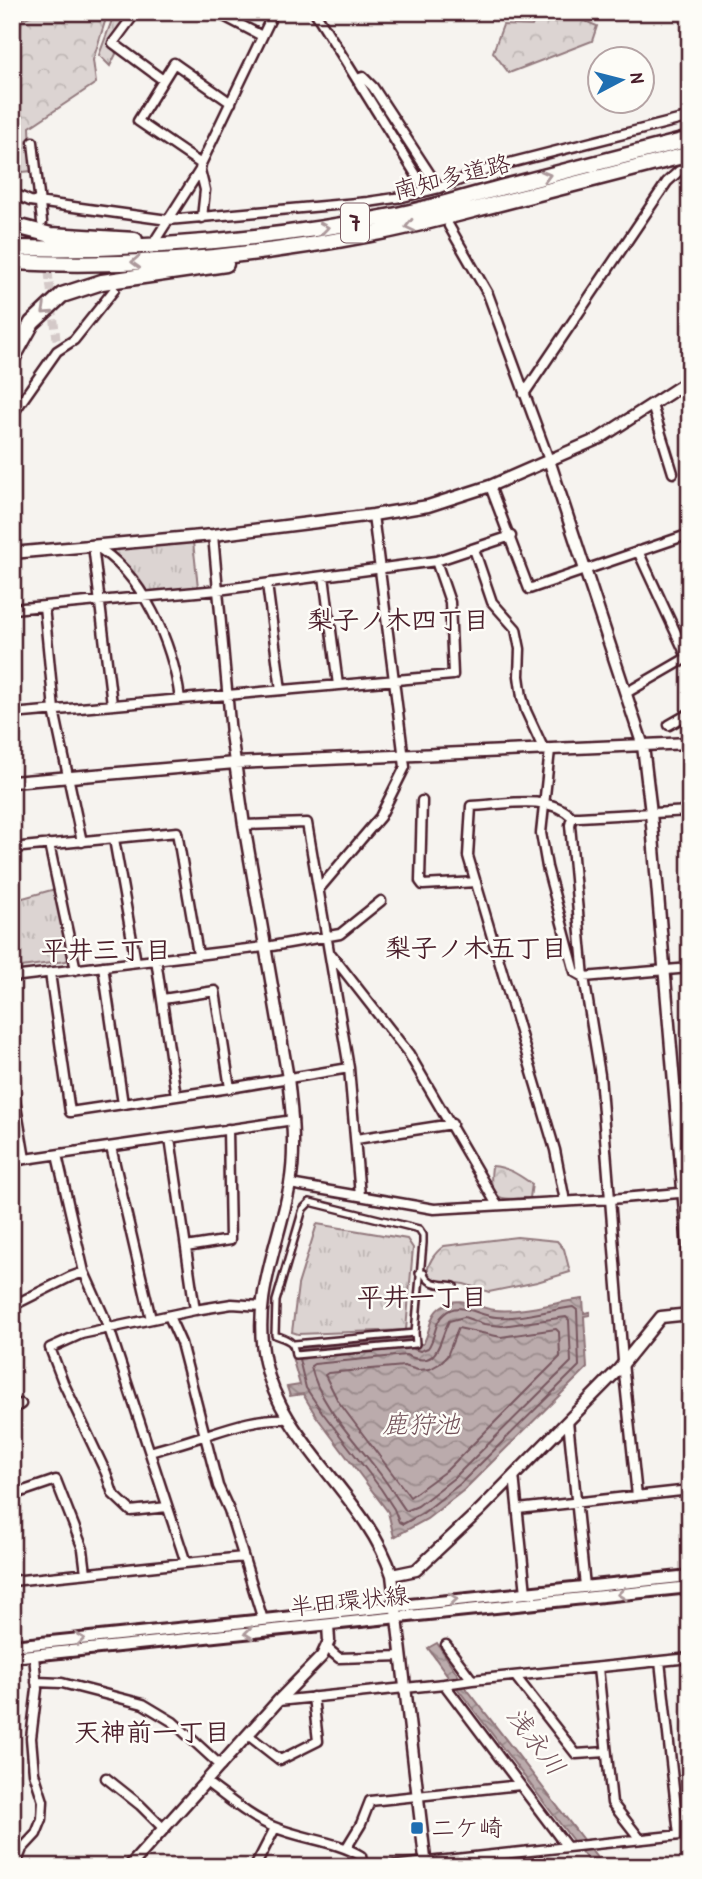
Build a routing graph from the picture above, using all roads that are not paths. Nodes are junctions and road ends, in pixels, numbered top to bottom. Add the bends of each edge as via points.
1 (136, 12) edge
2 (216, 12) edge
3 (274, 12) edge
4 (315, 12) edge
5 (262, 36) junction
6 (357, 79) junction
7 (163, 80) junction
8 (231, 103) junction
9 (690, 117) edge
10 (690, 139) edge
11 (33, 142) dead end
12 (690, 154) edge
13 (200, 167) junction
14 (690, 168) edge
15 (423, 186) dead end
16 (439, 188) junction
17 (12, 193) edge
18 (41, 202) junction
19 (202, 218) junction
20 (168, 220) junction
21 (42, 222) dead end
22 (12, 225) edge
23 (449, 226) dead end
24 (286, 233) junction
25 (156, 239) dead end
26 (299, 246) junction
27 (12, 248) edge
28 (12, 262) edge
29 (114, 290) dead end
30 (12, 359) edge
31 (690, 380) edge
32 (524, 394) junction
33 (652, 405) junction
34 (12, 415) edge
35 (681, 459) dead end
36 (550, 460) junction
37 (669, 462) junction
38 (673, 473) dead end
39 (490, 485) junction
40 (373, 516) junction
41 (690, 534) edge
42 (213, 535) junction
43 (511, 536) junction
44 (93, 545) junction
45 (474, 549) junction
46 (638, 551) junction
47 (12, 552) edge
48 (436, 561) junction
49 (380, 568) junction
50 (585, 571) junction
51 (324, 576) junction
52 (267, 584) junction
53 (218, 590) junction
54 (144, 596) junction
55 (100, 601) junction
56 (44, 606) junction
57 (12, 609) edge
58 (688, 657) edge
59 (394, 681) junction
60 (338, 685) junction
61 (281, 690) junction
62 (626, 693) junction
63 (227, 694) junction
64 (180, 699) junction
65 (112, 704) junction
66 (54, 710) junction
67 (690, 713) edge
68 (12, 714) edge
69 (669, 725) dead end
70 (231, 734) joint
71 (690, 743) edge
72 (643, 746) junction
73 (547, 750) junction
74 (404, 754) junction
75 (235, 763) junction
76 (67, 777) junction
77 (12, 782) edge
78 (422, 801) dead end
79 (544, 802) junction
80 (690, 811) edge
81 (651, 813) junction
82 (572, 817) junction
83 (244, 825) junction
84 (114, 839) junction
85 (82, 842) junction
86 (49, 844) junction
87 (12, 848) edge
88 (476, 882) junction
89 (319, 889) junction
90 (381, 901) dead end
91 (327, 936) junction
92 (266, 946) junction
93 (330, 953) junction
94 (198, 954) junction
95 (156, 959) junction
96 (136, 962) junction
97 (12, 963) edge
98 (103, 966) junction
99 (690, 968) edge
100 (76, 970) junction
101 (664, 970) junction
102 (50, 973) junction
103 (14, 977) edge
104 (584, 977) junction
105 (163, 999) junction
106 (349, 1068) junction
107 (288, 1078) junction
108 (12, 1082) edge
109 (230, 1088) junction
110 (690, 1089) edge
111 (676, 1090) junction
112 (176, 1096) junction
113 (123, 1104) junction
114 (293, 1120) junction
115 (452, 1124) junction
116 (228, 1129) junction
117 (170, 1138) junction
118 (356, 1139) junction
119 (111, 1147) junction
120 (57, 1155) junction
121 (25, 1159) junction
122 (12, 1161) edge
123 (290, 1184) junction
124 (687, 1192) edge
125 (360, 1196) junction
126 (611, 1199) junction
127 (565, 1201) junction
128 (497, 1205) junction
129 (186, 1247) junction
130 (689, 1262) edge
131 (690, 1271) edge
132 (84, 1272) junction
133 (419, 1273) junction
134 (454, 1286) dead end
135 (12, 1306) edge
136 (261, 1306) junction
137 (195, 1310) junction
138 (690, 1314) edge
139 (169, 1316) junction
140 (151, 1320) junction
141 (267, 1320) dead end
142 (275, 1320) junction
143 (109, 1328) junction
144 (415, 1333) junction
145 (375, 1337) junction
146 (335, 1341) junction
147 (294, 1344) junction
148 (376, 1348) junction
149 (336, 1351) junction
150 (624, 1363) junction
151 (289, 1419) junction
152 (568, 1421) junction
153 (206, 1435) junction
154 (150, 1452) junction
155 (514, 1475) junction
156 (690, 1490) edge
157 (12, 1495) edge
158 (637, 1496) junction
159 (578, 1502) junction
160 (167, 1507) junction
161 (518, 1509) junction
162 (243, 1557) junction
163 (186, 1563) junction
164 (86, 1573) junction
165 (393, 1575) junction
166 (690, 1576) edge
167 (12, 1581) edge
168 (586, 1586) junction
169 (690, 1587) edge
170 (526, 1592) junction
171 (398, 1611) junction
172 (263, 1620) junction
173 (328, 1625) junction
174 (446, 1645) dead end
175 (12, 1646) edge
176 (327, 1648) junction
177 (34, 1655) junction
178 (402, 1656) junction
179 (12, 1657) edge
180 (690, 1658) edge
181 (660, 1661) junction
182 (598, 1668) junction
183 (516, 1677) junction
184 (472, 1680) junction
185 (36, 1682) junction
186 (444, 1684) junction
187 (406, 1688) junction
188 (313, 1698) junction
189 (278, 1701) junction
190 (248, 1735) junction
191 (607, 1752) junction
192 (221, 1766) junction
193 (123, 1777) dead end
194 (106, 1778) dead end
195 (206, 1782) junction
196 (520, 1785) junction
197 (117, 1786) junction
198 (419, 1796) junction
199 (163, 1828) junction
200 (275, 1828) junction
201 (690, 1833) edge
202 (679, 1835) junction
203 (640, 1839) junction
204 (347, 1847) junction
205 (568, 1847) junction
206 (426, 1864) edge
207 (15, 1867) edge
208 (129, 1867) edge
209 (255, 1867) edge
210 (363, 1867) edge
211 (381, 1867) edge

1 - 7 street via 113,43
2 - 5 street
3 - 5 street
4 - 6 street
5 - 8 street
6 - 15 street
6 - 16 street via 363,77 373,87
7 - 8 street via 174,63
7 - 13 street via 138,121
8 - 13 street
9 - 16 street via 494,167
24 -> 10 highway, 南知多道路 / 7 via 400,214
11 - 18 street
12 -> 26 highway, 南知多道路 / 7 via 412,225
13 - 19 street via 205,190
13 - 20 street
14 - 32 street via 667,182
16 - 19 street via 368,202
17 - 18 street
18 - 20 street
18 - 21 street
19 - 20 street
20 - 25 street
22 - 24 highway via 51,235 117,239 263,230
23 - 32 street via 488,294
24 - 27 highway, 南知多道路 / 7 via 126,249
26 -> 28 highway, 南知多道路 / 7 via 165,261
26 -> 30 highway via 216,266 102,282 62,295 32,323
29 - 34 street via 74,340 57,347
31 - 33 street
32 - 36 street
33 - 36 street via 600,438
33 - 37 street
35 - 37 street
36 - 39 street
36 - 50 street
37 - 38 street
39 - 40 street via 428,506
39 - 43 street
40 - 42 street
40 - 49 street
41 - 46 street
42 - 44 street
42 - 53 street
43 - 45 street
43 - 50 street via 529,589
44 - 47 street
44 - 54 street via 125,571
44 - 55 street
45 - 48 street
45 - 73 street via 492,602 516,629 522,697
46 - 50 street
46 - 58 street
48 - 49 street
48 - 59 street via 450,602 453,675
49 - 51 street
49 - 59 street
50 - 62 street
51 - 52 street
51 - 60 street
52 - 53 street
52 - 61 street
53 - 54 street
53 - 63 street
54 - 55 street
54 - 64 street via 176,671
55 - 56 street
55 - 65 street
56 - 57 street
56 - 66 street
58 - 62 street
59 - 60 street
59 - 74 street
60 - 61 street
61 - 63 street
62 - 72 street
63 - 64 street
63 - 70 street
64 - 65 street
65 - 66 street
66 - 68 street
66 - 76 street
67 - 69 street
70 - 75 street
71 - 72 street
72 - 73 street
72 - 81 street
73 - 74 street
73 - 79 street
74 - 75 street
74 - 89 street via 403,774 380,817
75 - 76 street
75 - 83 street
76 - 77 street
76 - 85 street
78 - 88 street via 420,881 423,885
79 - 82 street
79 - 88 street via 471,806 468,856
79 - 104 street via 541,832 547,867 575,972
80 - 81 street
81 - 82 street
81 - 101 street
82 - 104 street
83 - 89 street via 307,823
83 - 92 street
84 - 85 street
84 - 94 street via 177,832
84 - 96 street
85 - 86 street
86 - 87 street
86 - 100 street
88 - 127 street via 555,1150
89 - 91 street
90 - 91 street via 346,931
91 - 92 street
91 - 93 street
92 - 94 street
92 - 107 street
93 - 106 street
93 - 115 street via 394,1032
94 - 95 street
95 - 96 street
95 - 105 street
96 - 98 street
97 - 103 street
98 - 100 street
98 - 113 street
99 - 101 street
100 - 102 street
101 - 104 street
101 - 111 street
102 - 103 street
102 - 113 street via 70,1112
104 - 126 street via 600,1075
105 - 109 street via 215,991
105 - 112 street
106 - 107 street
106 - 118 street
107 - 109 street
107 - 114 street
108 - 121 street
109 - 112 street
110 - 111 street
111 - 124 street
112 - 113 street
114 - 116 street
114 - 123 street
115 - 118 street
115 - 128 street
116 - 117 street
116 - 129 street via 230,1240
117 - 119 street
117 - 129 street
118 - 125 street
119 - 120 street
119 - 140 street
120 - 121 street
120 - 132 street
121 - 122 street
123 - 125 street
123 - 136 street
124 - 126 street
124 - 130 street
125 - 128 street via 434,1209
126 - 127 street
126 - 150 street
127 - 128 street
129 - 137 street
130 - 131 street
132 - 135 street
132 - 143 street
133 - 134 street via 429,1282
133 - 142 street via 423,1235 419,1229 308,1203 279,1290
133 - 144 street
136 - 137 street via 232,1304
136 - 151 street via 265,1363
137 - 139 street
138 - 150 street via 660,1317
139 - 140 street
139 - 153 street
140 - 143 street
141 - 142 street
142 - 147 street via 275,1335
143 - 154 street
143 - 160 street via 80,1334 50,1348 113,1494 131,1511
144 - 145 street
144 - 148 street via 416,1344
145 - 146 street
145 - 148 street
146 - 147 street
146 - 149 street
147 - 149 street via 295,1355
148 - 149 street
150 - 152 street
150 - 158 street
151 - 153 street via 258,1419
151 - 165 street via 371,1530
152 - 155 street
152 - 159 street
153 - 154 street
153 - 162 street
154 - 160 street
155 - 161 street
155 - 165 street via 416,1570
156 - 158 street
157 - 164 street via 56,1480 83,1549
158 - 159 street
159 - 161 street
159 - 168 street
160 - 163 street
161 - 170 street
162 - 163 street
162 - 172 street
163 - 164 street
164 - 167 street
165 - 171 street
166 - 168 main road, 半田環状線
168 - 170 main road, 半田環状線
169 -> 171 main road, 半田環状線
171 -> 170 main road, 半田環状線
171 - 172 main road, 半田環状線
171 - 173 main road, 半田環状線
171 - 178 street
175 -> 172 main road, 半田環状線
173 - 176 street
173 -> 177 main road, 半田環状線
174 - 184 street
176 - 178 street via 339,1658
176 - 189 street
177 - 179 main road, 半田環状線
177 - 185 street
178 - 187 street
180 - 181 street
181 - 182 street
181 - 202 street
182 - 183 street
182 - 191 street
183 - 184 street
183 - 191 street via 576,1755
184 - 186 street
185 - 192 street via 62,1683 143,1703 173,1722
185 - 207 street via 31,1738 42,1819
186 - 187 street
186 - 196 street
187 - 188 street
187 - 198 street
188 - 189 street
188 - 190 street via 318,1741 279,1760
189 - 190 street
190 - 192 street
191 - 203 street via 612,1803
192 - 195 street
193 - 197 street
194 - 197 street
195 - 199 street
195 - 200 street
196 - 198 street
196 - 205 street
197 - 199 street
198 - 204 street via 370,1801
198 - 206 street
199 - 208 street
200 - 204 street
200 - 209 street
201 - 202 street
202 - 203 street
203 - 205 street
204 - 210 street via 361,1856
205 - 206 street
206 - 211 street

